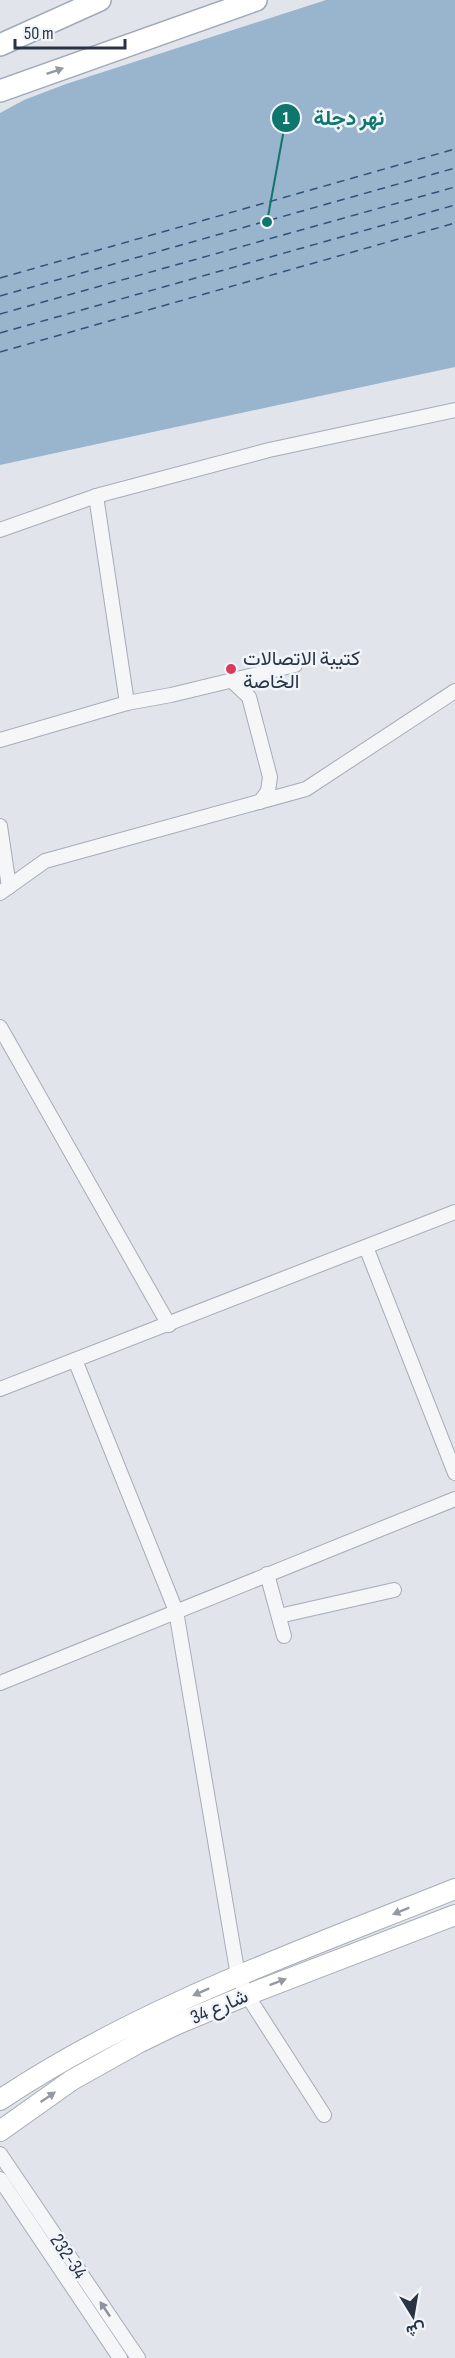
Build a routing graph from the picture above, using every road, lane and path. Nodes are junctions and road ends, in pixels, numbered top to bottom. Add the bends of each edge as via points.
1 (100, 0) edge
2 (256, 0) edge
3 (0, 45) edge
4 (0, 92) edge
5 (455, 410) edge
6 (96, 496) junction
7 (0, 530) edge
8 (295, 665) dead end
9 (231, 680) junction
10 (455, 691) edge
11 (127, 703) junction
12 (0, 740) edge
13 (260, 802) junction
14 (0, 826) edge
15 (5, 890) edge
16 (0, 1027) edge
17 (455, 1212) edge
18 (366, 1246) junction
19 (169, 1325) junction
20 (75, 1360) junction
21 (0, 1389) edge
22 (455, 1473) edge
23 (455, 1499) edge
24 (267, 1574) junction
25 (394, 1590) dead end
26 (176, 1611) junction
27 (279, 1616) junction
28 (284, 1636) dead end
29 (0, 1683) edge
30 (455, 1889) edge
31 (455, 1915) edge
32 (238, 1976) junction
33 (247, 1995) junction
34 (0, 2100) edge
35 (324, 2115) dead end
36 (0, 2130) edge
37 (0, 2154) edge
38 (0, 2179) edge
39 (120, 2358) edge
40 (138, 2358) edge

1 - 3 main road
4 -> 2 main road
5 - 6 street via 269,450
6 - 7 street
6 - 11 street
8 - 9 street
9 - 11 street
9 - 13 street via 249,697 270,777 268,791
10 - 13 street via 306,789
11 - 12 street
13 - 15 street via 45,861
14 - 15 street
16 - 19 street
17 - 18 street
18 - 19 street
18 - 22 street
19 - 20 street
20 - 21 street
20 - 26 street
23 - 24 street
24 - 26 street
24 - 27 street
25 - 27 street
26 - 29 street
26 - 32 street
27 - 28 street
30 -> 32 main road, شارع 34
33 -> 31 main road, شارع 34
32 - 33 street
32 -> 34 main road, شارع 34 via 117,2032
33 - 35 street
36 -> 33 main road, شارع 34 via 106,2060 166,2029
40 -> 37 street, 232-34
38 - 39 street, 232-34

